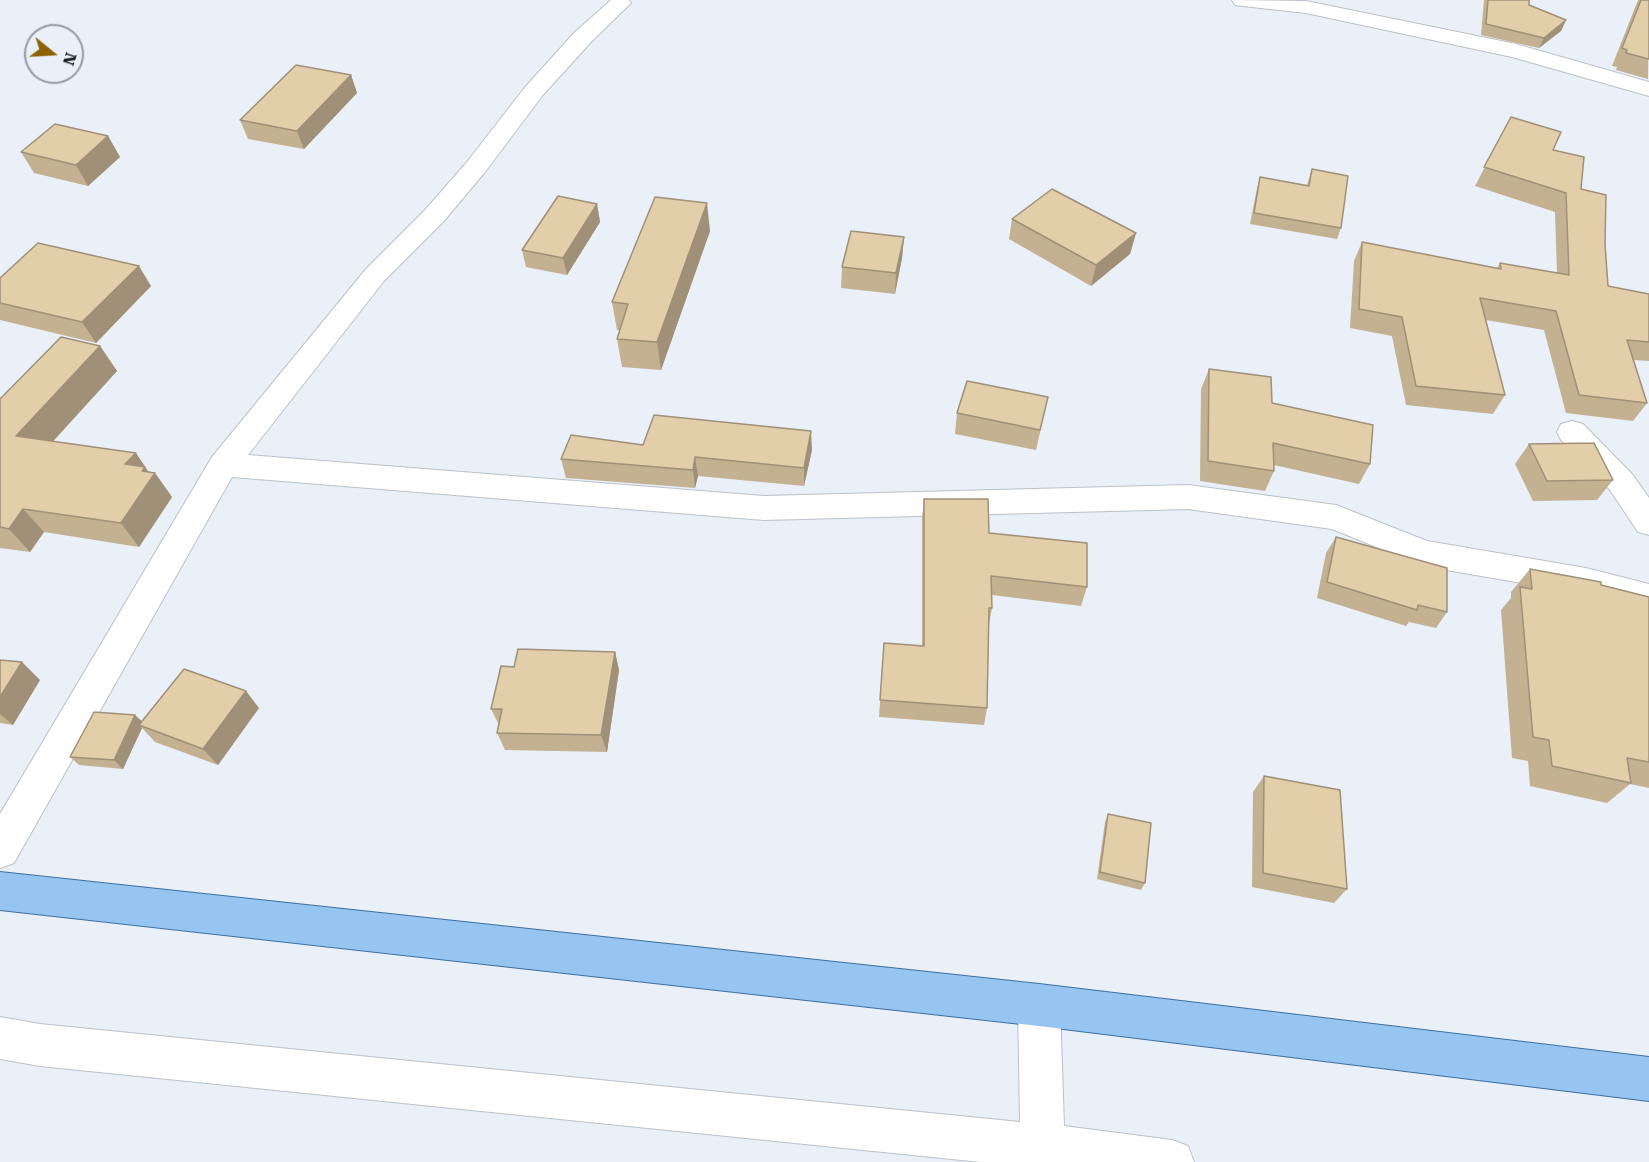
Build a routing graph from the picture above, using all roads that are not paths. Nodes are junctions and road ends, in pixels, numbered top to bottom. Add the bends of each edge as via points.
1 (1243, 0) edge
2 (620, 3) dead end
3 (1649, 89) edge
4 (1572, 432) dead end
5 (223, 465) junction
6 (1649, 523) edge
7 (1649, 598) edge
8 (0, 850) edge
9 (0, 891) edge
10 (1039, 1005) junction
11 (0, 1038) edge
12 (1649, 1079) edge
13 (1042, 1146) junction
14 (1172, 1162) edge

1 - 3 street via 1306,7 1516,51
2 - 5 street via 534,91 434,216 375,275
4 - 6 street via 1621,482
5 - 7 street via 764,508 1188,497 1336,517 1423,553 1586,581
5 - 8 street
9 - 10 main road
10 - 12 main road
10 - 13 street
11 - 13 street
13 - 14 street

